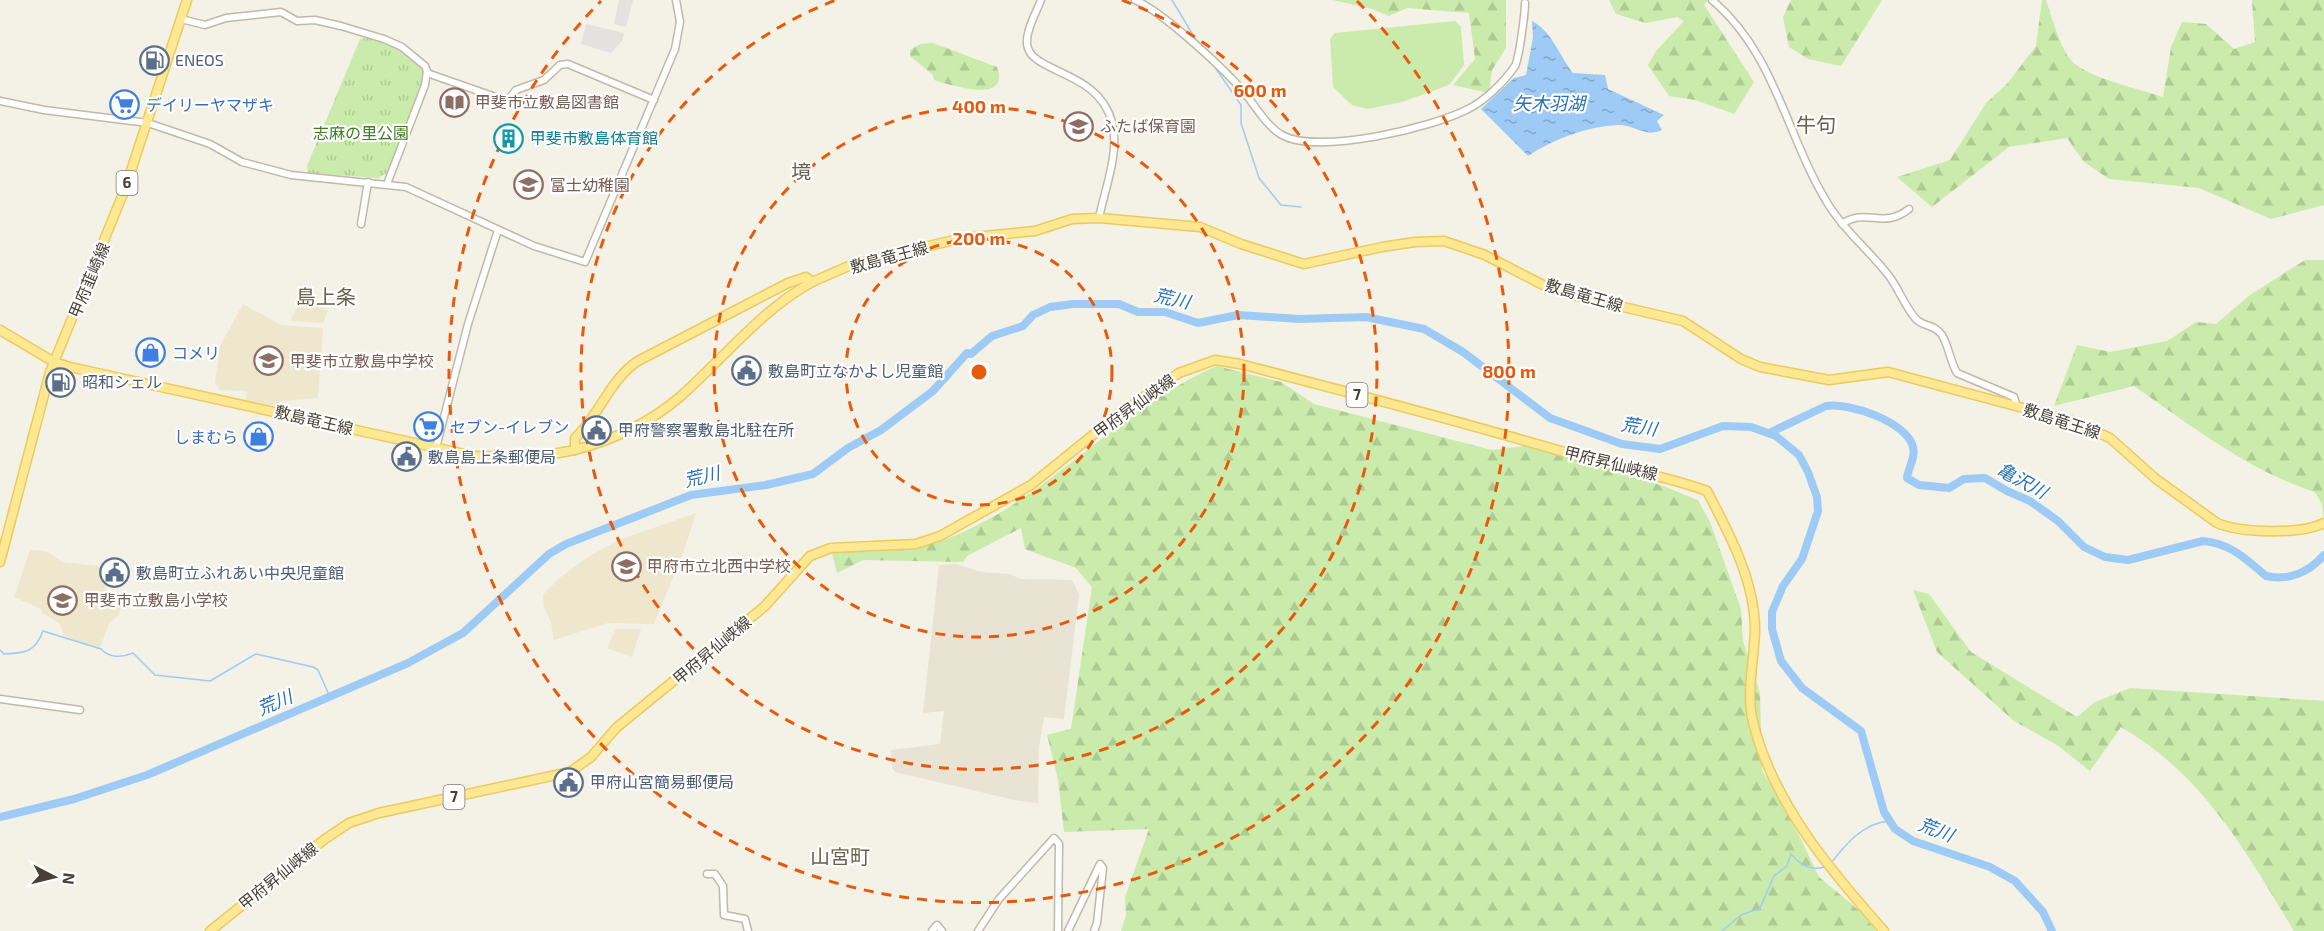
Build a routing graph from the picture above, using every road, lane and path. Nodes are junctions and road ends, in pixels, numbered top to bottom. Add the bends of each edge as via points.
1 (187, 0) edge
2 (675, 0) edge
3 (1041, 0) edge
4 (1135, 0) edge
5 (1712, 0) edge
6 (1525, 3) dead end
7 (181, 18) junction
8 (427, 73) junction
9 (654, 100) junction
10 (0, 101) edge
11 (148, 123) junction
12 (368, 182) junction
13 (387, 184) junction
14 (1909, 209) dead end
15 (1099, 218) junction
16 (361, 224) dead end
17 (1842, 224) junction
18 (498, 230) junction
19 (812, 282) junction
20 (0, 330) edge
21 (54, 362) junction
22 (2017, 407) junction
23 (436, 448) junction
24 (575, 450) junction
25 (2324, 523) edge
26 (0, 562) edge
27 (0, 699) edge
28 (80, 710) dead end
29 (707, 874) dead end
30 (210, 931) edge
31 (748, 931) edge
32 (932, 931) edge
33 (942, 931) edge
34 (978, 931) edge
35 (1058, 931) edge
36 (1068, 931) edge
37 (1094, 931) edge
38 (1884, 931) edge

1 - 7 main road, 甲府韮崎線 / 6
2 - 9 street via 680,12 679,35
3 - 15 street via 1027,40 1031,55 1090,88 1101,98 1112,120 1114,144
4 - 6 street via 1159,15 1232,80 1278,133 1294,140 1317,141 1399,132 1471,108 1515,66
5 - 17 street via 1758,53 1823,195
7 - 8 street via 205,25 226,18 281,12 297,21 320,21 394,42 421,61
7 - 11 main road, 甲府韮崎線 / 6
8 - 9 street via 507,101 516,90 544,80 560,65 568,64
8 - 13 street
9 - 18 street via 585,262
10 - 11 street
11 - 12 street via 210,144 255,166 291,175
11 - 21 main road, 甲府韮崎線 / 6 via 109,232
12 - 13 street
12 - 16 street
13 - 18 street via 417,190
14 - 17 street via 1888,220 1859,216
15 - 19 main road, 敷島竜王線 via 1072,219 1035,231 963,238 851,266
15 - 22 main road, 敷島竜王線 via 1200,227 1305,264 1382,247 1444,242 1485,255 1560,291 1683,321 1760,367 1829,380 1888,372
17 - 22 street via 1892,280 1915,318 1942,335 1958,373 2014,397
18 - 23 street via 468,324
19 - 24 main road, 敷島竜王線 via 768,311 681,396 657,414 609,439
19 - 24 main road, 敷島竜王線 via 806,276 772,290 627,369 575,438
20 - 21 main road, 敷島竜王線
21 - 23 main road, 敷島竜王線
21 - 26 main road, 甲府韮崎線 / 6
22 - 25 main road, 敷島竜王線 via 2072,421 2110,438 2156,479 2229,528 2280,530 2313,528
23 - 24 main road, 敷島竜王線 via 490,458 536,457
27 - 28 street
29 - 31 street via 715,874 722,881 724,915 745,920
30 - 38 main road, 甲府昇仙峡線 / 7 via 349,823 570,772 591,758 616,728 765,606 810,556 831,548 916,544 940,537 1031,485 1161,383 1215,360 1677,479 1707,491 1750,586 1755,629 1752,720 1782,801
32 - 33 street via 937,925
34 - 35 street via 999,898 1054,838 1059,844
36 - 37 street via 1100,864 1103,868

